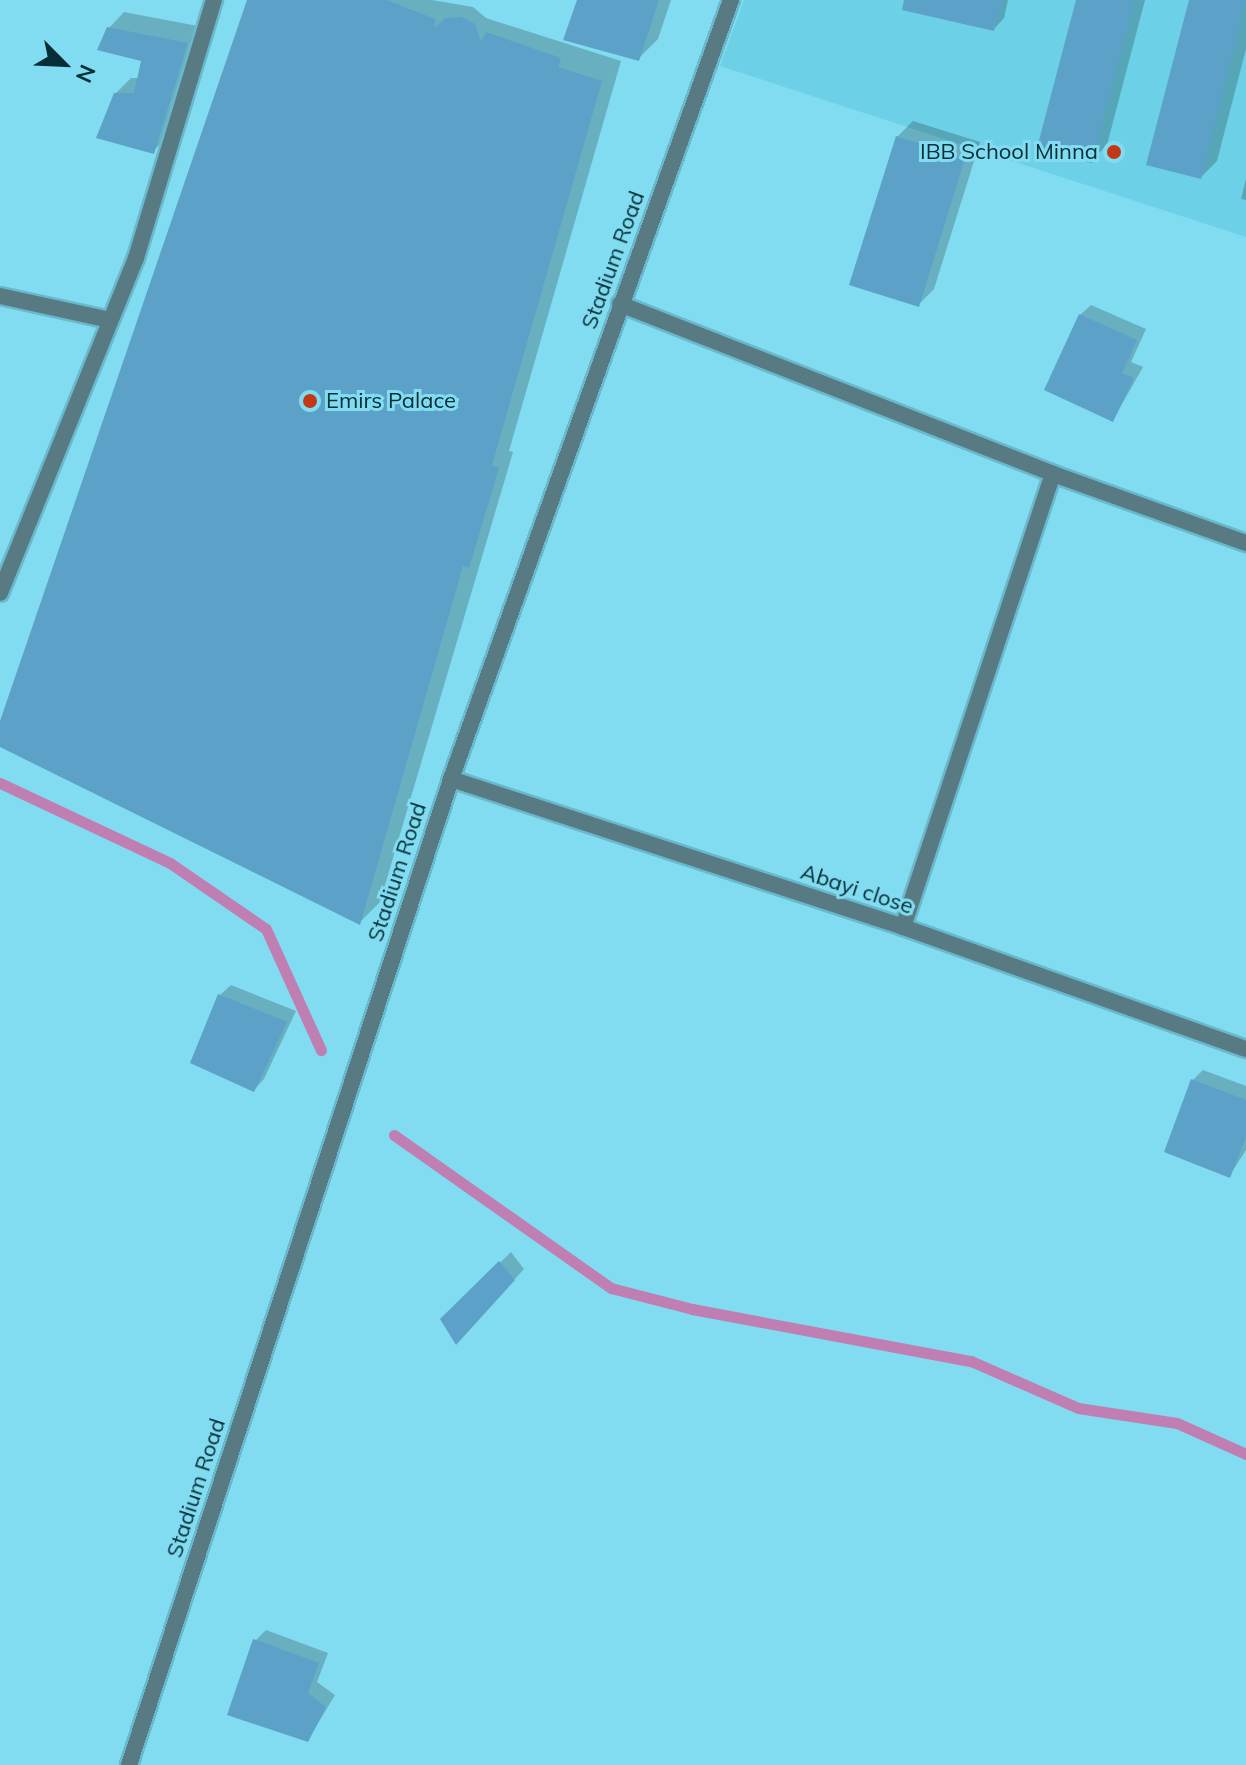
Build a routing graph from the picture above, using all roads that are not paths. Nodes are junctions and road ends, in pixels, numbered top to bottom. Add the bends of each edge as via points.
1 (214, 0) edge
2 (731, 0) edge
3 (0, 296) edge
4 (620, 304) junction
5 (110, 320) junction
6 (1053, 474) junction
7 (1246, 543) edge
8 (0, 593) edge
9 (451, 779) junction
10 (903, 927) junction
11 (1246, 1049) edge
12 (129, 1765) edge

1 - 5 street via 136,258
2 - 4 street, Stadium Road
3 - 5 street
4 - 6 street
4 - 9 street, Stadium Road
5 - 8 street
6 - 7 street
6 - 10 street
9 - 10 street, Abayi close
9 - 12 street, Stadium Road
10 - 11 street, Abayi close

